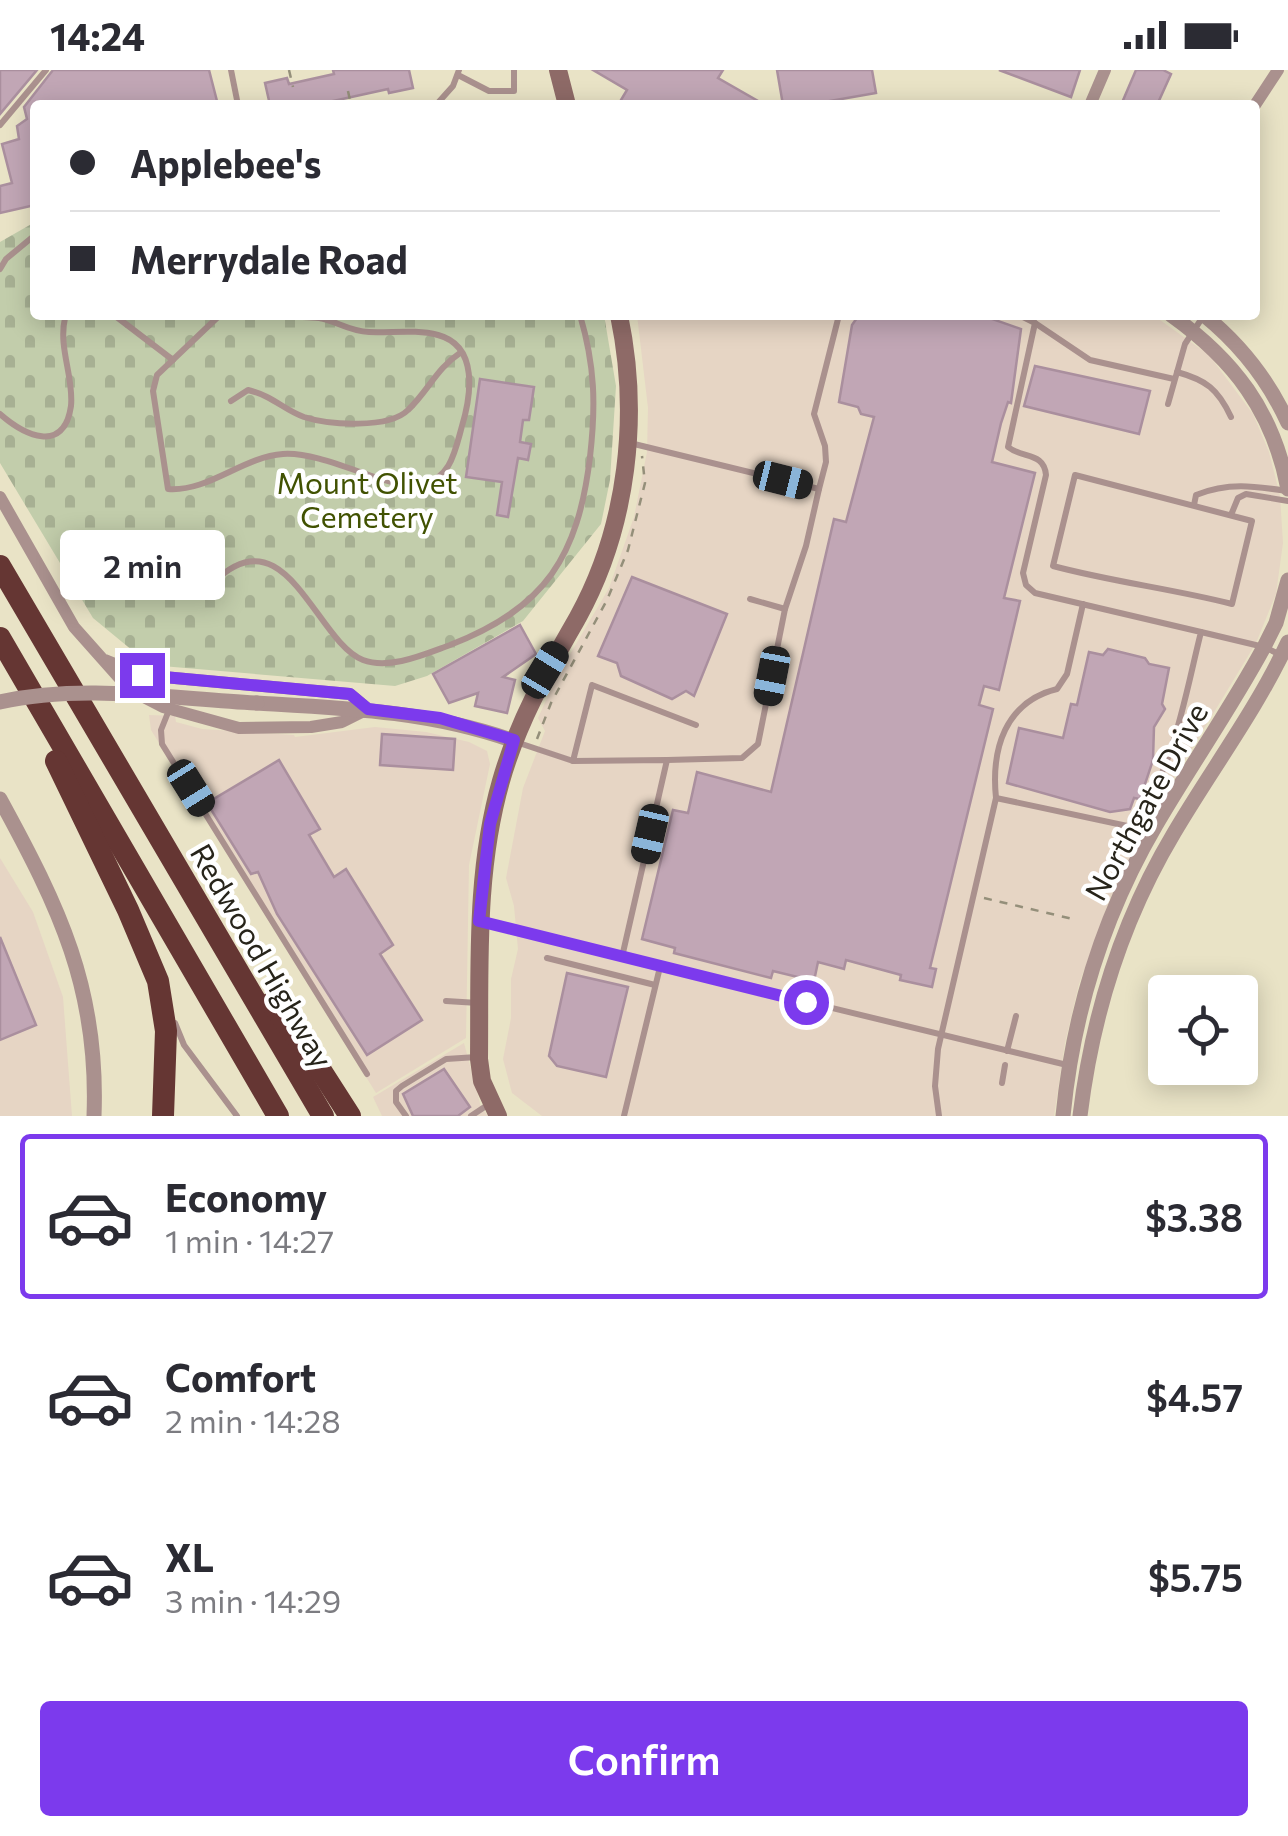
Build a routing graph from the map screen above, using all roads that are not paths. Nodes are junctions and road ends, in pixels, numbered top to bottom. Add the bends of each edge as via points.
1 (46, 70) edge
2 (231, 70) edge
3 (514, 70) edge
4 (558, 70) edge
5 (1105, 70) edge
6 (1278, 70) edge
7 (459, 72) edge
8 (237, 100) edge
9 (442, 100) edge
10 (566, 100) edge
11 (1092, 100) edge
12 (1258, 100) edge
13 (0, 125) edge
14 (30, 239) edge
15 (0, 269) edge
16 (67, 320) edge
17 (121, 320) edge
18 (215, 320) edge
19 (329, 320) edge
20 (581, 320) edge
21 (620, 320) edge
22 (629, 320) edge
23 (838, 320) edge
24 (1030, 320) edge
25 (1177, 320) edge
26 (1200, 320) edge
27 (1209, 320) edge
28 (1035, 322) junction
29 (1192, 330) junction
30 (460, 352) junction
31 (173, 360) junction
32 (1176, 376) junction
33 (231, 401) dead end
34 (1168, 404) dead end
35 (0, 414) edge
36 (1230, 416) dead end
37 (1288, 423) edge
38 (634, 444) junction
39 (819, 489) junction
40 (1288, 490) edge
41 (0, 496) edge
42 (1288, 501) edge
43 (1194, 505) junction
44 (1232, 515) junction
45 (0, 566) edge
46 (1288, 580) edge
47 (214, 582) dead end
48 (750, 599) dead end
49 (1083, 604) junction
50 (786, 609) junction
51 (1201, 632) junction
52 (0, 638) edge
53 (0, 646) edge
54 (1264, 647) junction
55 (1285, 649) edge
56 (105, 660) junction
57 (196, 681) junction
58 (0, 702) edge
59 (170, 709) junction
60 (368, 709) junction
61 (696, 724) dead end
62 (514, 740) junction
63 (667, 760) junction
64 (572, 761) junction
65 (996, 798) junction
66 (0, 799) edge
67 (208, 920) junction
68 (479, 921) junction
69 (622, 957) junction
70 (547, 958) dead end
71 (660, 967) junction
72 (158, 980) junction
73 (656, 985) junction
74 (446, 1001) dead end
75 (480, 1002) junction
76 (1016, 1016) dead end
77 (941, 1035) junction
78 (1007, 1052) junction
79 (479, 1057) junction
80 (1005, 1065) dead end
81 (1068, 1066) junction
82 (1085, 1071) junction
83 (368, 1074) dead end
84 (1002, 1084) dead end
85 (494, 1110) edge
86 (94, 1116) edge
87 (162, 1116) edge
88 (237, 1116) edge
89 (278, 1116) edge
90 (323, 1116) edge
91 (350, 1116) edge
92 (406, 1116) edge
93 (471, 1116) edge
94 (624, 1116) edge
95 (939, 1116) edge
96 (1062, 1116) edge
97 (1080, 1116) edge

1 - 13 lane
2 - 8 lane
3 - 7 lane via 514,91 490,90
4 - 10 main road
5 - 11 street
6 - 12 street
7 - 9 lane
14 - 15 lane
16 - 35 lane via 62,330 71,403 61,430 37,438
17 - 31 lane
18 - 31 lane
19 - 30 lane via 365,332 442,336
20 - 47 lane via 596,406 584,505 572,543 530,600 474,636 416,658 374,664 357,658 270,565 229,567
21 - 38 main road
22 - 38 main road via 638,372
23 - 39 lane via 814,414 825,446
24 - 28 lane
25 - 29 street
26 - 29 lane
27 - 37 street via 1247,356
28 - 32 lane via 1090,360
28 - 49 lane via 1008,441 1014,452 1045,465 1022,573 1034,593
29 - 32 lane
29 - 40 street via 1232,368 1261,410
30 - 31 lane via 471,395 451,464 439,478 411,487 286,454 266,456 194,488 168,489 153,391 157,375
30 - 33 lane via 407,411 380,424 303,416 248,390
32 - 34 lane
32 - 36 lane via 1202,379
38 - 39 lane
38 - 62 main road via 586,598
39 - 50 lane
40 - 43 lane via 1228,486 1196,495
41 - 56 street via 74,626
42 - 44 lane via 1246,494
43 - 44 lane
43 - 44 lane via 1075,475 1053,566 1232,604 1252,521
45 - 67 highway, Redwood Highway
46 - 54 street, Northgate Drive
48 - 50 lane
49 - 51 lane
49 - 65 lane via 1068,674 1057,689 1036,694 1002,734 993,770
50 - 63 lane via 752,752 742,758
51 - 54 lane
51 - 65 lane via 1172,752 1132,827
52 - 89 highway
53 - 72 highway
54 - 55 lane
54 - 81 street, Northgate Drive via 1127,880 1086,987
55 - 82 street, Northgate Drive via 1145,888 1109,978
56 - 57 street via 142,675
56 - 59 street via 130,690
57 - 59 street
57 - 60 street via 350,694
58 - 60 street, bridge via 76,693
59 - 60 street via 278,733 342,722
59 - 83 lane via 162,744
60 - 62 street via 440,718
61 - 64 lane via 592,685
62 - 64 lane
62 - 68 main road via 490,824
63 - 64 lane
63 - 69 lane
65 - 77 lane
66 - 86 street via 69,938 88,1012
67 - 90 highway, Redwood Highway
67 - 91 highway
68 - 69 lane
68 - 75 main road
69 - 71 lane
70 - 73 lane
71 - 73 lane
71 - 77 lane
72 - 87 highway via 166,1030
72 - 88 lane via 184,1045
73 - 94 lane
74 - 75 lane
75 - 79 main road
76 - 78 lane
77 - 78 lane
77 - 95 lane
78 - 81 lane
79 - 85 main road
79 - 92 lane via 446,1059 402,1086 396,1102
80 - 84 lane
81 - 82 street
81 - 96 street, Northgate Drive
82 - 97 street, Northgate Drive
85 - 93 lane

